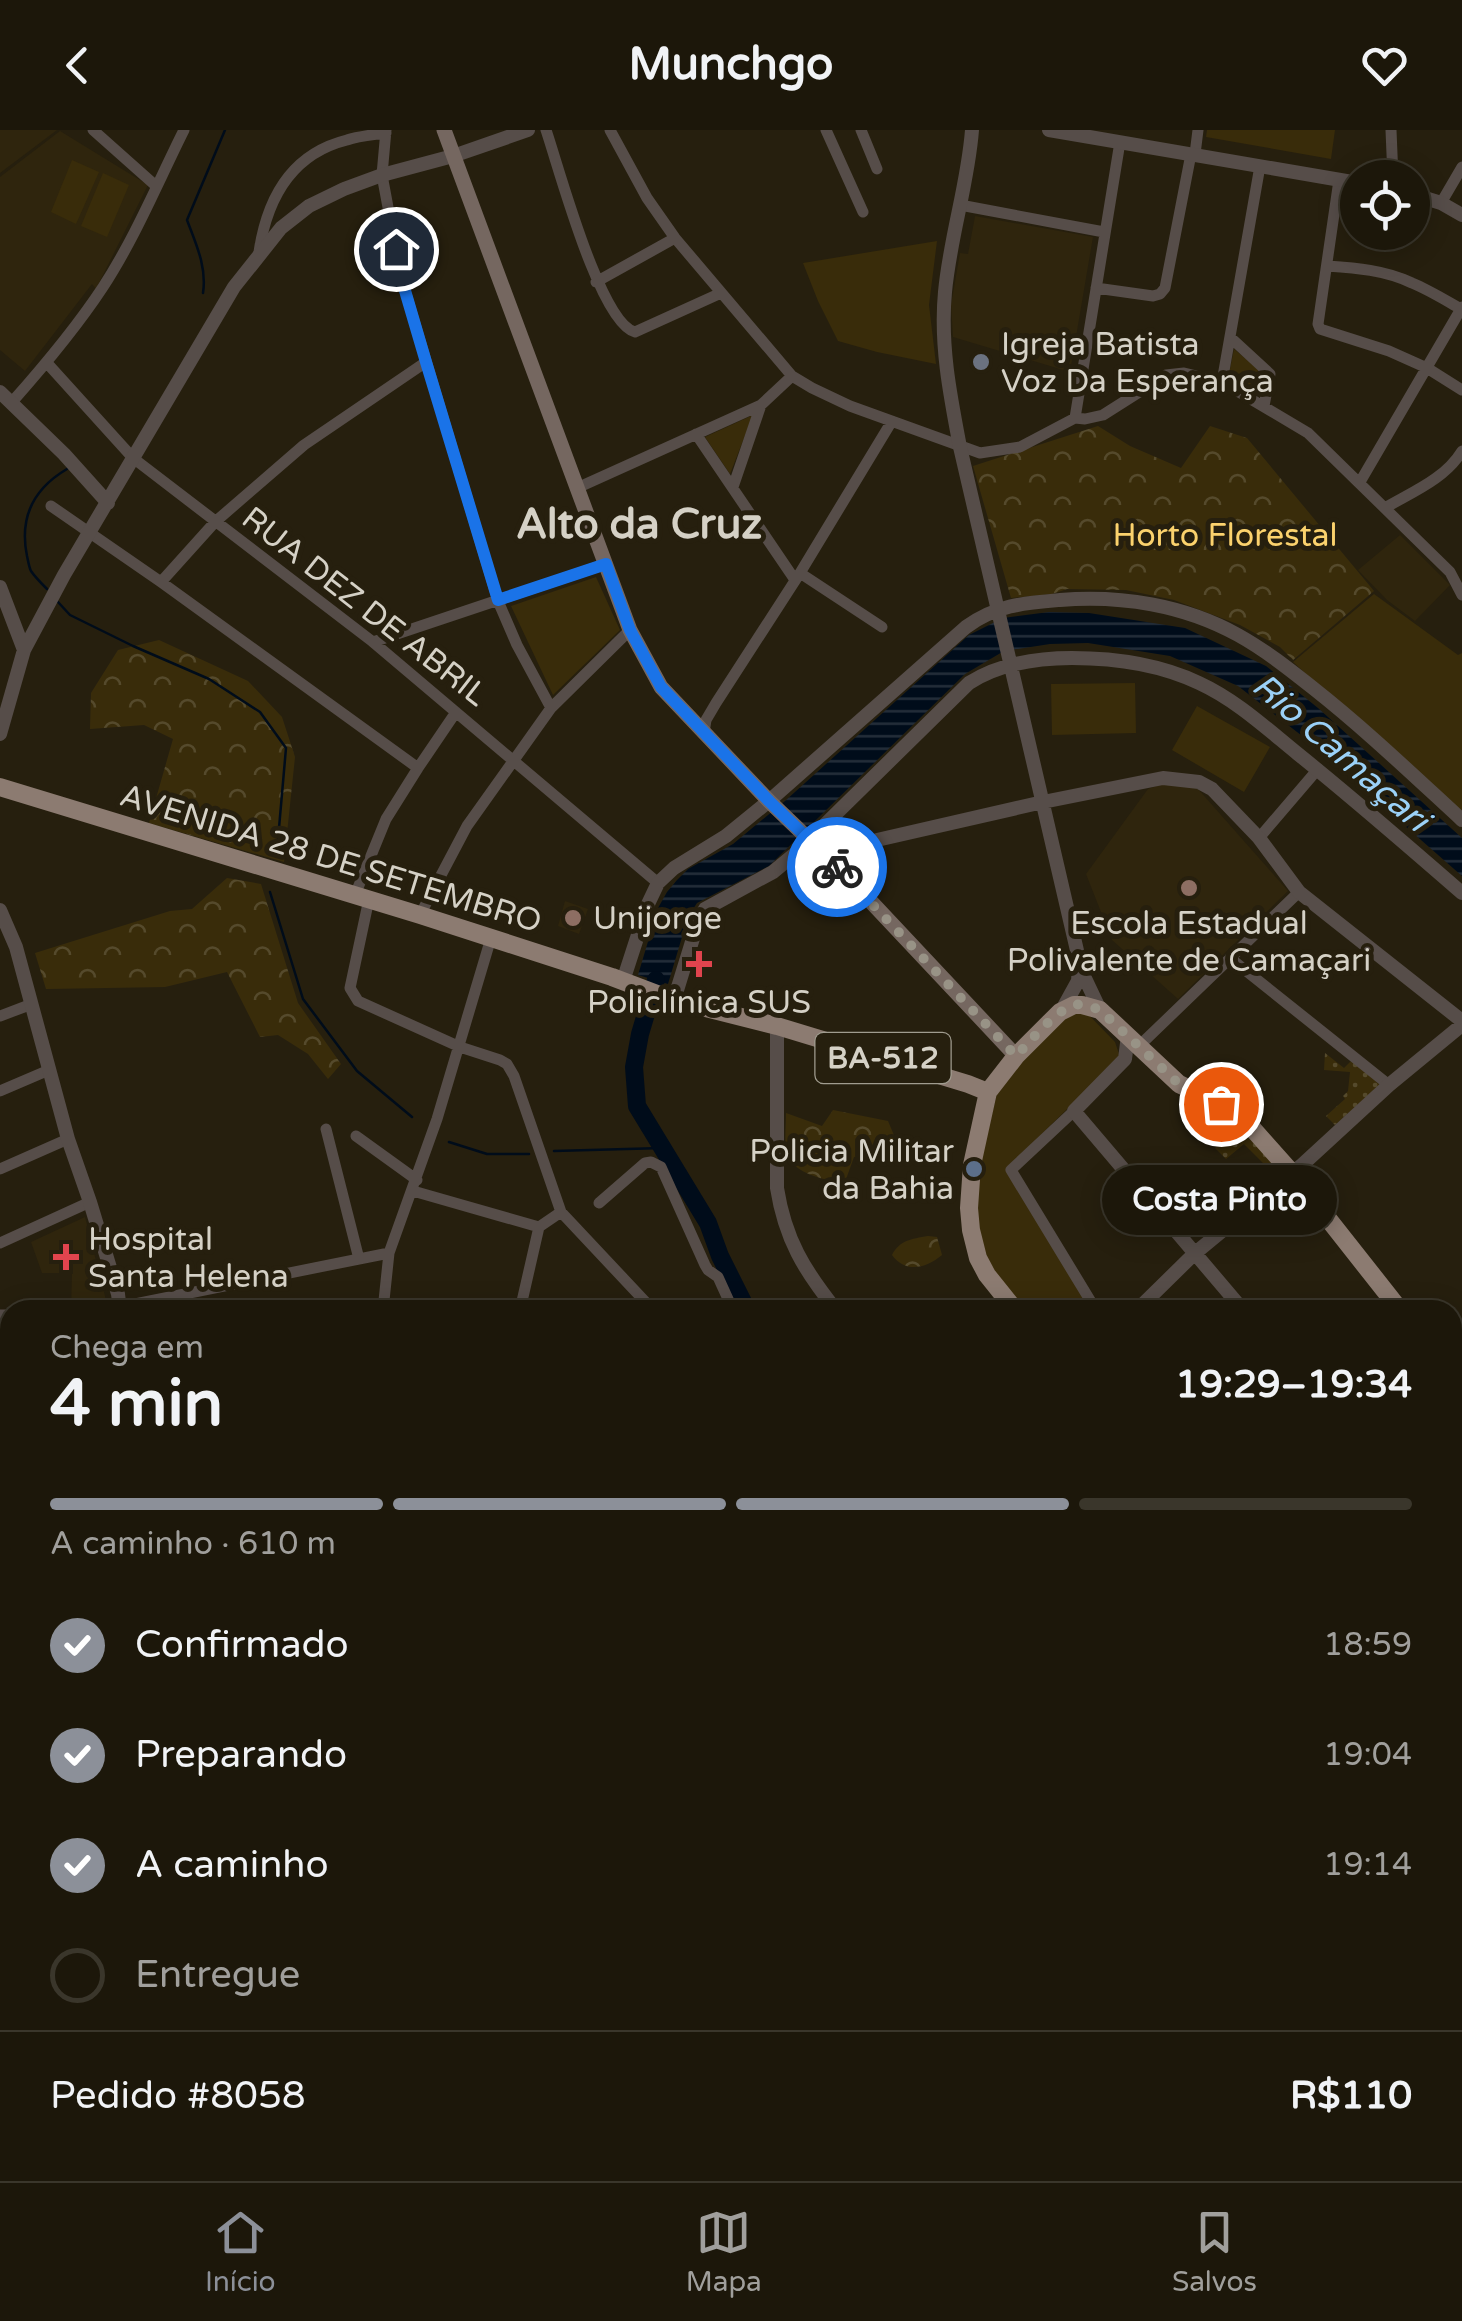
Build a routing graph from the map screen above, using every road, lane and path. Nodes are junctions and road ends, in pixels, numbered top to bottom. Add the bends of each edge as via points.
1 (184, 130) edge
2 (444, 130) edge
3 (528, 130) edge
4 (546, 130) edge
5 (610, 130) edge
6 (826, 130) edge
7 (860, 130) edge
8 (1049, 130) edge
9 (1198, 130) edge
10 (1391, 130) edge
11 (386, 131) edge
12 (100, 132) edge
13 (972, 134) edge
14 (1120, 142) junction
15 (1193, 154) junction
16 (453, 156) junction
17 (1392, 160) edge
18 (1260, 166) junction
19 (1462, 167) edge
20 (877, 168) dead end
21 (382, 176) junction
22 (1340, 180) joint
23 (156, 186) junction
24 (1430, 200) edge
25 (1442, 204) junction
26 (960, 205) junction
27 (862, 212) dead end
28 (1462, 215) edge
29 (1104, 232) junction
30 (675, 238) junction
31 (260, 252) junction
32 (1327, 266) junction
33 (596, 282) junction
34 (1096, 288) junction
35 (721, 293) junction
36 (1461, 308) edge
37 (1231, 338) junction
38 (426, 362) junction
39 (47, 363) junction
40 (1426, 368) junction
41 (792, 376) junction
42 (1222, 382) junction
43 (1462, 390) edge
44 (6, 397) edge
45 (761, 405) junction
46 (1264, 406) junction
47 (1075, 418) junction
48 (892, 421) junction
49 (696, 434) junction
50 (960, 446) junction
51 (1462, 451) edge
52 (133, 458) junction
53 (1360, 482) junction
54 (733, 487) junction
55 (577, 488) junction
56 (108, 503) junction
57 (51, 506) dead end
58 (1384, 508) junction
59 (215, 522) junction
60 (90, 532) junction
61 (606, 564) junction
62 (797, 577) junction
63 (161, 582) junction
64 (0, 587) edge
65 (1462, 596) edge
66 (498, 600) junction
67 (1000, 612) junction
68 (882, 627) dead end
69 (630, 630) junction
70 (373, 642) junction
71 (24, 650) junction
72 (1011, 660) junction
73 (551, 708) junction
74 (456, 712) junction
75 (704, 733) junction
76 (0, 734) edge
77 (514, 760) junction
78 (418, 768) junction
79 (1318, 770) junction
80 (0, 786) edge
81 (1043, 802) junction
82 (771, 803) junction
83 (1462, 820) edge
84 (806, 838) junction
85 (1260, 838) junction
86 (844, 873) junction
87 (658, 883) junction
88 (1300, 892) junction
89 (1462, 894) edge
90 (362, 897) junction
91 (0, 910) edge
92 (420, 915) junction
93 (491, 938) junction
94 (1230, 958) junction
95 (1080, 960) junction
96 (628, 984) junction
97 (670, 999) junction
98 (32, 1004) junction
99 (1100, 1010) junction
100 (1060, 1012) junction
101 (0, 1016) edge
102 (1462, 1023) edge
103 (778, 1026) junction
104 (1133, 1040) junction
105 (460, 1047) junction
106 (1016, 1056) junction
107 (49, 1070) junction
108 (1389, 1084) junction
109 (0, 1090) edge
110 (988, 1092) junction
111 (1074, 1111) junction
112 (326, 1129) dead end
113 (356, 1136) dead end
114 (68, 1139) junction
115 (0, 1168) edge
116 (1292, 1172) junction
117 (415, 1185) junction
118 (90, 1202) junction
119 (599, 1203) dead end
120 (561, 1212) junction
121 (539, 1227) junction
122 (0, 1244) edge
123 (389, 1253) junction
124 (1194, 1254) junction
125 (359, 1258) junction
126 (118, 1300) edge
127 (158, 1300) edge
128 (384, 1300) edge
129 (522, 1300) edge
130 (644, 1300) edge
131 (729, 1300) edge
132 (828, 1300) edge
133 (1007, 1300) edge
134 (1090, 1300) edge
135 (1147, 1300) edge
136 (1234, 1300) edge
137 (1392, 1300) edge

1 - 23 street
2 - 16 main road
3 - 16 street
4 - 33 street
5 - 30 street
6 - 27 street
7 - 20 street
8 - 14 street
9 - 15 street
10 - 17 street
11 - 21 street
11 - 31 street via 306,158 271,202
12 - 23 street
13 - 26 street
14 - 15 street
14 - 29 street
15 - 18 street
15 - 34 street via 1160,294
16 - 21 street
16 - 55 main road
18 - 22 street
18 - 37 street
19 - 25 street
21 - 31 street via 309,206
21 - 38 street
22 - 32 street
23 - 39 street via 103,286
24 - 25 street
25 - 28 street
26 - 29 street
26 - 50 street via 943,330
29 - 34 street
30 - 33 street
30 - 35 street
31 - 52 street
32 - 36 street via 1388,274
32 - 40 street via 1320,329
33 - 35 street via 625,328 635,332
34 - 47 street
35 - 41 street
36 - 40 street
37 - 42 street
37 - 46 street via 1268,370
38 - 59 street via 304,445
38 - 66 street
39 - 44 street
39 - 52 street, RUA DEZ DE ABRIL
40 - 43 street
40 - 53 street
41 - 45 street
41 - 48 street
42 - 46 street
42 - 47 street via 1166,374 1104,414
44 - 56 street
45 - 49 street
45 - 54 street
46 - 53 street via 1308,433
47 - 50 street via 1020,447 980,453
48 - 50 street
48 - 62 street
49 - 54 street
49 - 55 street
50 - 67 street
51 - 58 street via 1441,475
52 - 56 street
52 - 59 street, RUA DEZ DE ABRIL
53 - 58 street
54 - 62 street
55 - 61 main road
56 - 60 street
57 - 60 street
58 - 65 street via 1450,572
59 - 63 street
59 - 70 street, RUA DEZ DE ABRIL
60 - 63 street
60 - 71 street
61 - 66 street
61 - 69 main road
62 - 68 street
62 - 75 street via 716,703
63 - 78 street
64 - 71 street
66 - 70 street
66 - 73 street
67 - 72 street
67 - 82 street via 966,626
67 - 83 street via 1090,598 1140,601 1235,633 1348,716
69 - 73 street
69 - 75 main road via 661,687
70 - 74 street, RUA DEZ DE ABRIL
71 - 76 street
72 - 79 street via 1123,660 1198,682 1234,702
72 - 81 street
72 - 84 street via 969,683
73 - 77 street
74 - 77 street, RUA DEZ DE ABRIL
74 - 78 street
75 - 82 main road
77 - 87 street, RUA DEZ DE ABRIL
77 - 92 street via 467,826
78 - 90 street via 386,820
79 - 85 street
79 - 89 street
80 - 90 main road, AVENIDA 28 DE SETEMBRO / BA-512
81 - 85 street via 1162,778 1199,782
81 - 86 street via 877,840
81 - 95 street
82 - 84 main road
82 - 87 street
84 - 86 main road
84 - 97 street via 773,872 705,909
85 - 88 street
86 - 106 main road
87 - 96 street
88 - 94 street
88 - 102 street
90 - 92 main road, AVENIDA 28 DE SETEMBRO / BA-512
90 - 105 street via 353,995
91 - 98 street
92 - 93 main road, AVENIDA 28 DE SETEMBRO / BA-512
93 - 96 main road, AVENIDA 28 DE SETEMBRO / BA-512
93 - 105 street
94 - 104 street
94 - 108 street
95 - 99 street
95 - 100 street via 1078,980
96 - 97 main road, AVENIDA 28 DE SETEMBRO / BA-512
97 - 103 main road, AVENIDA 28 DE SETEMBRO / BA-512
98 - 101 street
98 - 107 street
99 - 100 main road via 1074,1005
99 - 104 main road
100 - 106 main road, BA-512
102 - 108 street
103 - 110 main road, AVENIDA 28 DE SETEMBRO / BA-512
103 - 132 street via 781,1214 803,1266
104 - 111 street via 1126,1059
104 - 116 main road via 1179,1084 1244,1119
105 - 117 street
105 - 120 street via 507,1064
106 - 110 main road, BA-512
107 - 109 street
107 - 114 street
108 - 116 street
110 - 133 main road, BA-512 via 972,1165 971,1230 978,1258
111 - 124 street
111 - 134 street via 1011,1170
112 - 125 street
113 - 117 street
114 - 115 street
114 - 118 street
116 - 124 street
116 - 137 main road
117 - 121 street
117 - 123 street
118 - 122 street
118 - 126 street
119 - 131 street via 645,1162 661,1167 708,1270
120 - 121 street
120 - 130 street
121 - 129 street
123 - 125 street
123 - 128 street
124 - 135 street
124 - 136 street
125 - 127 street

